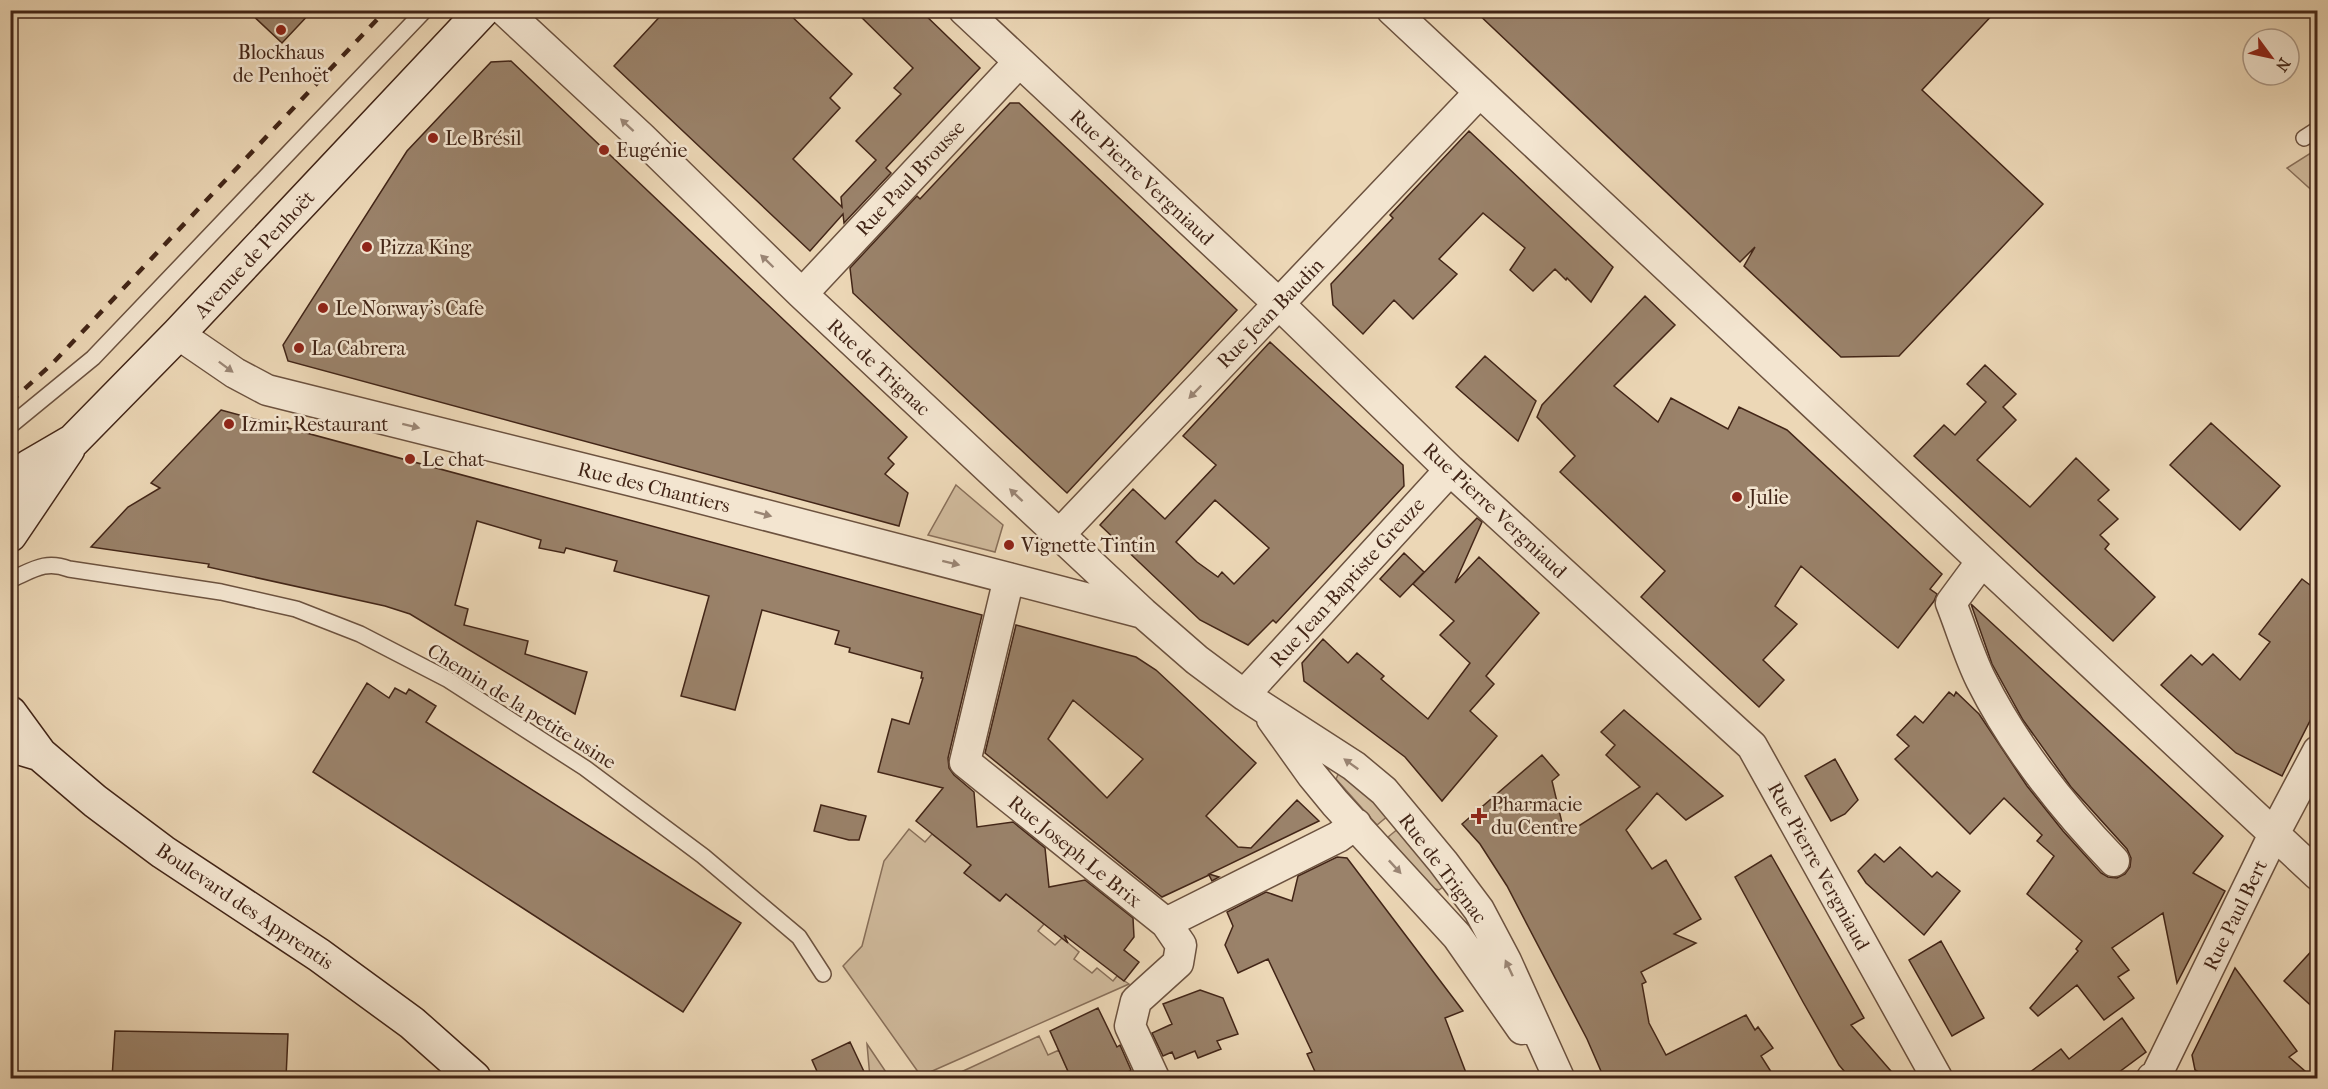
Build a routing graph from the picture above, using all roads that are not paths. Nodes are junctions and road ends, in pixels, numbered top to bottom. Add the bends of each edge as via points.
1 (425, 10) edge
2 (483, 10) edge
3 (504, 10) edge
4 (964, 10) edge
5 (1392, 10) edge
6 (1019, 62) junction
7 (1480, 92) junction
8 (2318, 129) edge
9 (2304, 138) dead end
10 (802, 294) junction
11 (1279, 304) junction
12 (178, 334) junction
13 (10, 426) edge
14 (73, 441) junction
15 (1450, 470) junction
16 (10, 481) edge
17 (10, 535) edge
18 (1059, 535) junction
19 (1982, 561) junction
20 (1009, 578) junction
21 (10, 579) edge
22 (1143, 613) junction
23 (1255, 703) junction
24 (10, 714) edge
25 (25, 749) edge
26 (2318, 751) edge
27 (1356, 824) junction
28 (2274, 834) junction
29 (2114, 861) dead end
30 (2318, 874) edge
31 (1166, 923) junction
32 (823, 974) dead end
33 (474, 1078) edge
34 (1154, 1078) edge
35 (1558, 1078) edge
36 (1937, 1078) edge
37 (2152, 1078) edge

1 - 13 lane via 93,358
2 - 12 main road, Avenue de Penhoët
10 -> 3 street, Rue de Trignac
4 - 6 street, Rue Pierre Vergniaud
5 - 7 street
6 - 10 street, Rue Paul Brousse
6 - 11 street, Rue Pierre Vergniaud
7 - 11 street, Rue Jean Baudin
7 - 19 street
8 - 9 lane
18 -> 10 street, Rue de Trignac
11 - 15 street, Rue Pierre Vergniaud
11 -> 18 street, Rue Jean Baudin
12 - 14 main road, Avenue de Penhoët
12 -> 20 street, Rue des Chantiers via 267,390
14 - 16 main road, Avenue de Penhoët
14 - 17 main road
15 - 23 street, Rue Jean-Baptiste Greuze
15 - 36 street, Rue Pierre Vergniaud via 1752,746
18 - 22 street, Rue de Trignac
19 - 28 street
19 - 29 street via 1951,603 1981,680 2034,769
20 - 22 street, Rue des Chantiers
20 - 31 street, Rue Joseph Le Brix via 964,762
21 - 32 lane, Chemin de la petite usine via 46,564 221,592 296,609 360,634 447,679 585,768 703,856 799,937
22 - 23 street, Rue de Trignac
23 - 27 street, Rue de Trignac via 1311,775
35 -> 23 street, Rue de Trignac via 1479,910 1443,861 1369,778
24 - 25 main road, Boulevard des Apprentis
25 - 33 main road, Boulevard des Apprentis via 164,852 319,955 412,1023
26 - 28 street, Rue Paul Bert
27 - 31 street via 1338,837
27 -> 35 street, Rue de Trignac via 1457,936
28 - 30 street
28 - 37 street, Rue Paul Bert
31 - 34 street via 1180,945 1178,963 1136,1000 1130,1026

